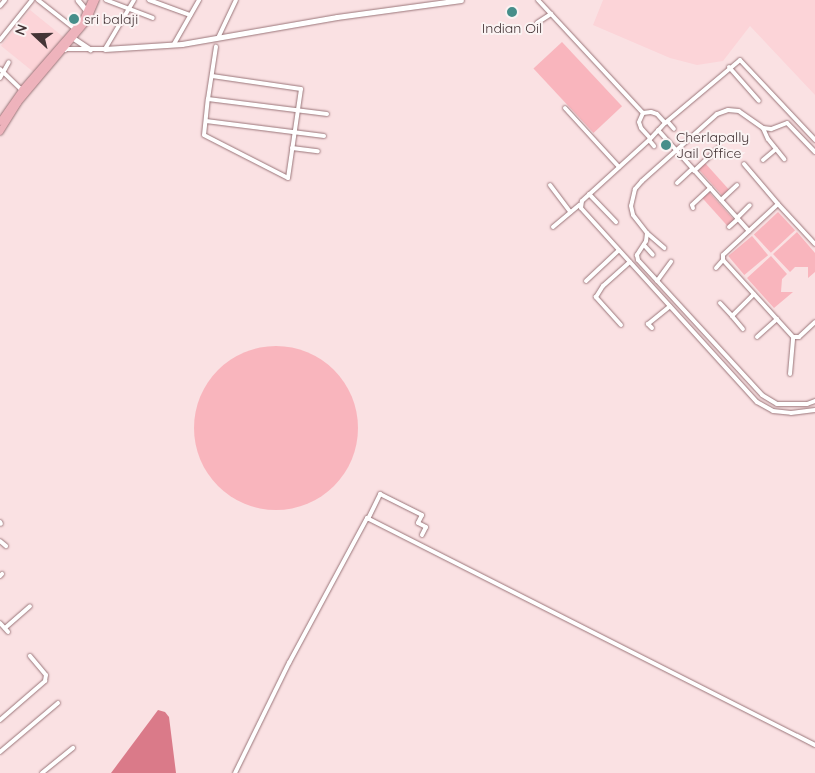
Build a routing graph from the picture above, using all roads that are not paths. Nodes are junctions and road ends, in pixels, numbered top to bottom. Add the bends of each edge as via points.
1 (5, 0) edge
2 (32, 0) edge
3 (38, 0) edge
4 (78, 0) edge
5 (92, 0) edge
6 (96, 0) edge
7 (106, 0) edge
8 (134, 0) edge
9 (149, 0) edge
10 (192, 0) edge
11 (236, 0) edge
12 (461, 0) edge
13 (538, 0) edge
14 (198, 1) edge
15 (0, 6) edge
16 (128, 9) junction
17 (87, 11) junction
18 (551, 14) junction
19 (190, 15) junction
20 (153, 18) dead end
21 (537, 23) dead end
22 (75, 29) junction
23 (71, 37) junction
24 (218, 38) junction
25 (0, 40) edge
26 (174, 44) junction
27 (63, 47) junction
28 (216, 47) dead end
29 (105, 49) junction
30 (91, 50) junction
31 (9, 62) dead end
32 (729, 67) junction
33 (2, 70) edge
34 (212, 76) junction
35 (0, 78) edge
36 (22, 90) junction
37 (208, 99) junction
38 (759, 101) dead end
39 (565, 108) dead end
40 (298, 110) junction
41 (643, 113) junction
42 (327, 114) dead end
43 (206, 121) junction
44 (0, 122) edge
45 (666, 123) junction
46 (763, 128) junction
47 (674, 129) dead end
48 (658, 130) junction
49 (0, 132) edge
50 (294, 134) junction
51 (324, 136) dead end
52 (649, 139) junction
53 (680, 139) dead end
54 (815, 140) edge
55 (684, 143) junction
56 (654, 146) dead end
57 (292, 148) junction
58 (720, 148) dead end
59 (776, 149) junction
60 (676, 150) junction
61 (318, 151) dead end
62 (815, 152) edge
63 (784, 159) dead end
64 (763, 160) dead end
65 (744, 164) dead end
66 (619, 167) junction
67 (693, 170) junction
68 (677, 183) dead end
69 (550, 185) dead end
70 (737, 185) dead end
71 (710, 188) junction
72 (589, 194) junction
73 (720, 200) junction
74 (580, 204) junction
75 (778, 204) junction
76 (788, 204) dead end
77 (750, 205) dead end
78 (693, 208) dead end
79 (782, 209) junction
80 (570, 212) junction
81 (737, 218) junction
82 (616, 222) dead end
83 (553, 227) dead end
84 (729, 227) dead end
85 (748, 231) junction
86 (647, 233) junction
87 (814, 242) edge
88 (644, 245) junction
89 (664, 248) dead end
90 (619, 250) junction
91 (653, 255) dead end
92 (723, 260) junction
93 (630, 262) junction
94 (671, 262) dead end
95 (716, 268) dead end
96 (586, 281) dead end
97 (657, 281) junction
98 (754, 294) junction
99 (720, 303) dead end
100 (670, 306) junction
101 (732, 316) junction
102 (777, 319) junction
103 (815, 322) edge
104 (621, 325) dead end
105 (652, 328) dead end
106 (690, 328) junction
107 (743, 329) dead end
108 (686, 332) dead end
109 (793, 336) junction
110 (757, 337) dead end
111 (706, 346) junction
112 (702, 349) dead end
113 (718, 359) junction
114 (713, 363) dead end
115 (790, 374) dead end
116 (815, 401) edge
117 (815, 410) edge
118 (368, 519) junction
119 (422, 535) dead end
120 (0, 540) edge
121 (6, 546) dead end
122 (30, 606) dead end
123 (0, 622) edge
124 (5, 628) junction
125 (8, 632) dead end
126 (30, 656) dead end
127 (58, 703) dead end
128 (0, 720) edge
129 (815, 745) edge
130 (73, 748) dead end
131 (0, 752) edge
132 (42, 773) edge
133 (235, 773) edge

1 - 15 street
2 - 25 street
3 - 22 street
4 - 17 street
5 - 17 main road
6 - 23 main road via 87,22
7 - 16 street
8 - 16 street
9 - 19 street
10 - 14 street
11 - 24 street
12 - 24 street
13 - 18 street
14 - 19 street
16 - 20 street
16 - 29 street
17 - 22 main road
18 - 21 street
18 - 41 street
19 - 26 street
22 - 23 main road
23 - 27 main road
23 - 30 street
24 - 26 street
26 - 29 street
27 - 30 street
27 - 36 main road
27 - 49 main road via 18,103
28 - 34 street
29 - 30 street
31 - 33 street
32 - 38 street
32 - 45 street
32 - 54 street via 736,61 743,61
33 - 35 street
33 - 36 street
34 - 37 street
34 - 40 street via 301,89
36 - 44 main road
37 - 40 street
37 - 43 street
39 - 66 street
40 - 42 street
40 - 50 street
41 - 45 street via 657,114
41 - 52 street via 639,122
43 - 50 street
43 - 57 street via 204,135 288,178
45 - 47 street
45 - 48 street
46 - 55 street via 739,111 728,110 716,114
46 - 59 street
46 - 62 street via 771,129 787,123
48 - 52 street
48 - 60 street
50 - 51 street
50 - 57 street
52 - 56 street
52 - 66 street
53 - 55 street
55 - 60 street
57 - 61 street
58 - 67 street
59 - 63 street
59 - 64 street
60 - 67 street
60 - 86 street via 642,181 632,197 634,215
65 - 75 street
66 - 72 street
67 - 68 street
67 - 71 street
69 - 80 street
70 - 73 street
71 - 73 street
71 - 78 street via 692,205
72 - 74 street
72 - 82 street
73 - 81 street
74 - 80 street
74 - 90 street
75 - 79 street
75 - 85 street
76 - 79 street
77 - 81 street
79 - 87 street
80 - 83 street
81 - 84 street
81 - 85 street
85 - 92 street via 723,255
86 - 88 street
86 - 89 street
88 - 91 street
88 - 97 street via 638,260
90 - 93 street
90 - 96 street
92 - 95 street
92 - 98 street
93 - 100 street
93 - 104 street via 603,286 596,297
94 - 97 street
97 - 116 street via 769,402 807,404
98 - 101 street
98 - 102 street
99 - 101 street
100 - 105 street via 648,324
100 - 106 street
101 - 107 street
102 - 109 street
102 - 110 street
103 - 109 street via 799,337
106 - 108 street
106 - 111 street
109 - 115 street
111 - 112 street
111 - 113 street
113 - 114 street
113 - 117 street via 765,408 791,413
118 - 119 street via 380,494 422,515 418,523 426,527
118 - 129 street
118 - 133 street via 289,663
120 - 121 street
122 - 124 street
123 - 124 street
124 - 125 street
126 - 128 street via 46,675 45,681
127 - 131 street
130 - 132 street

